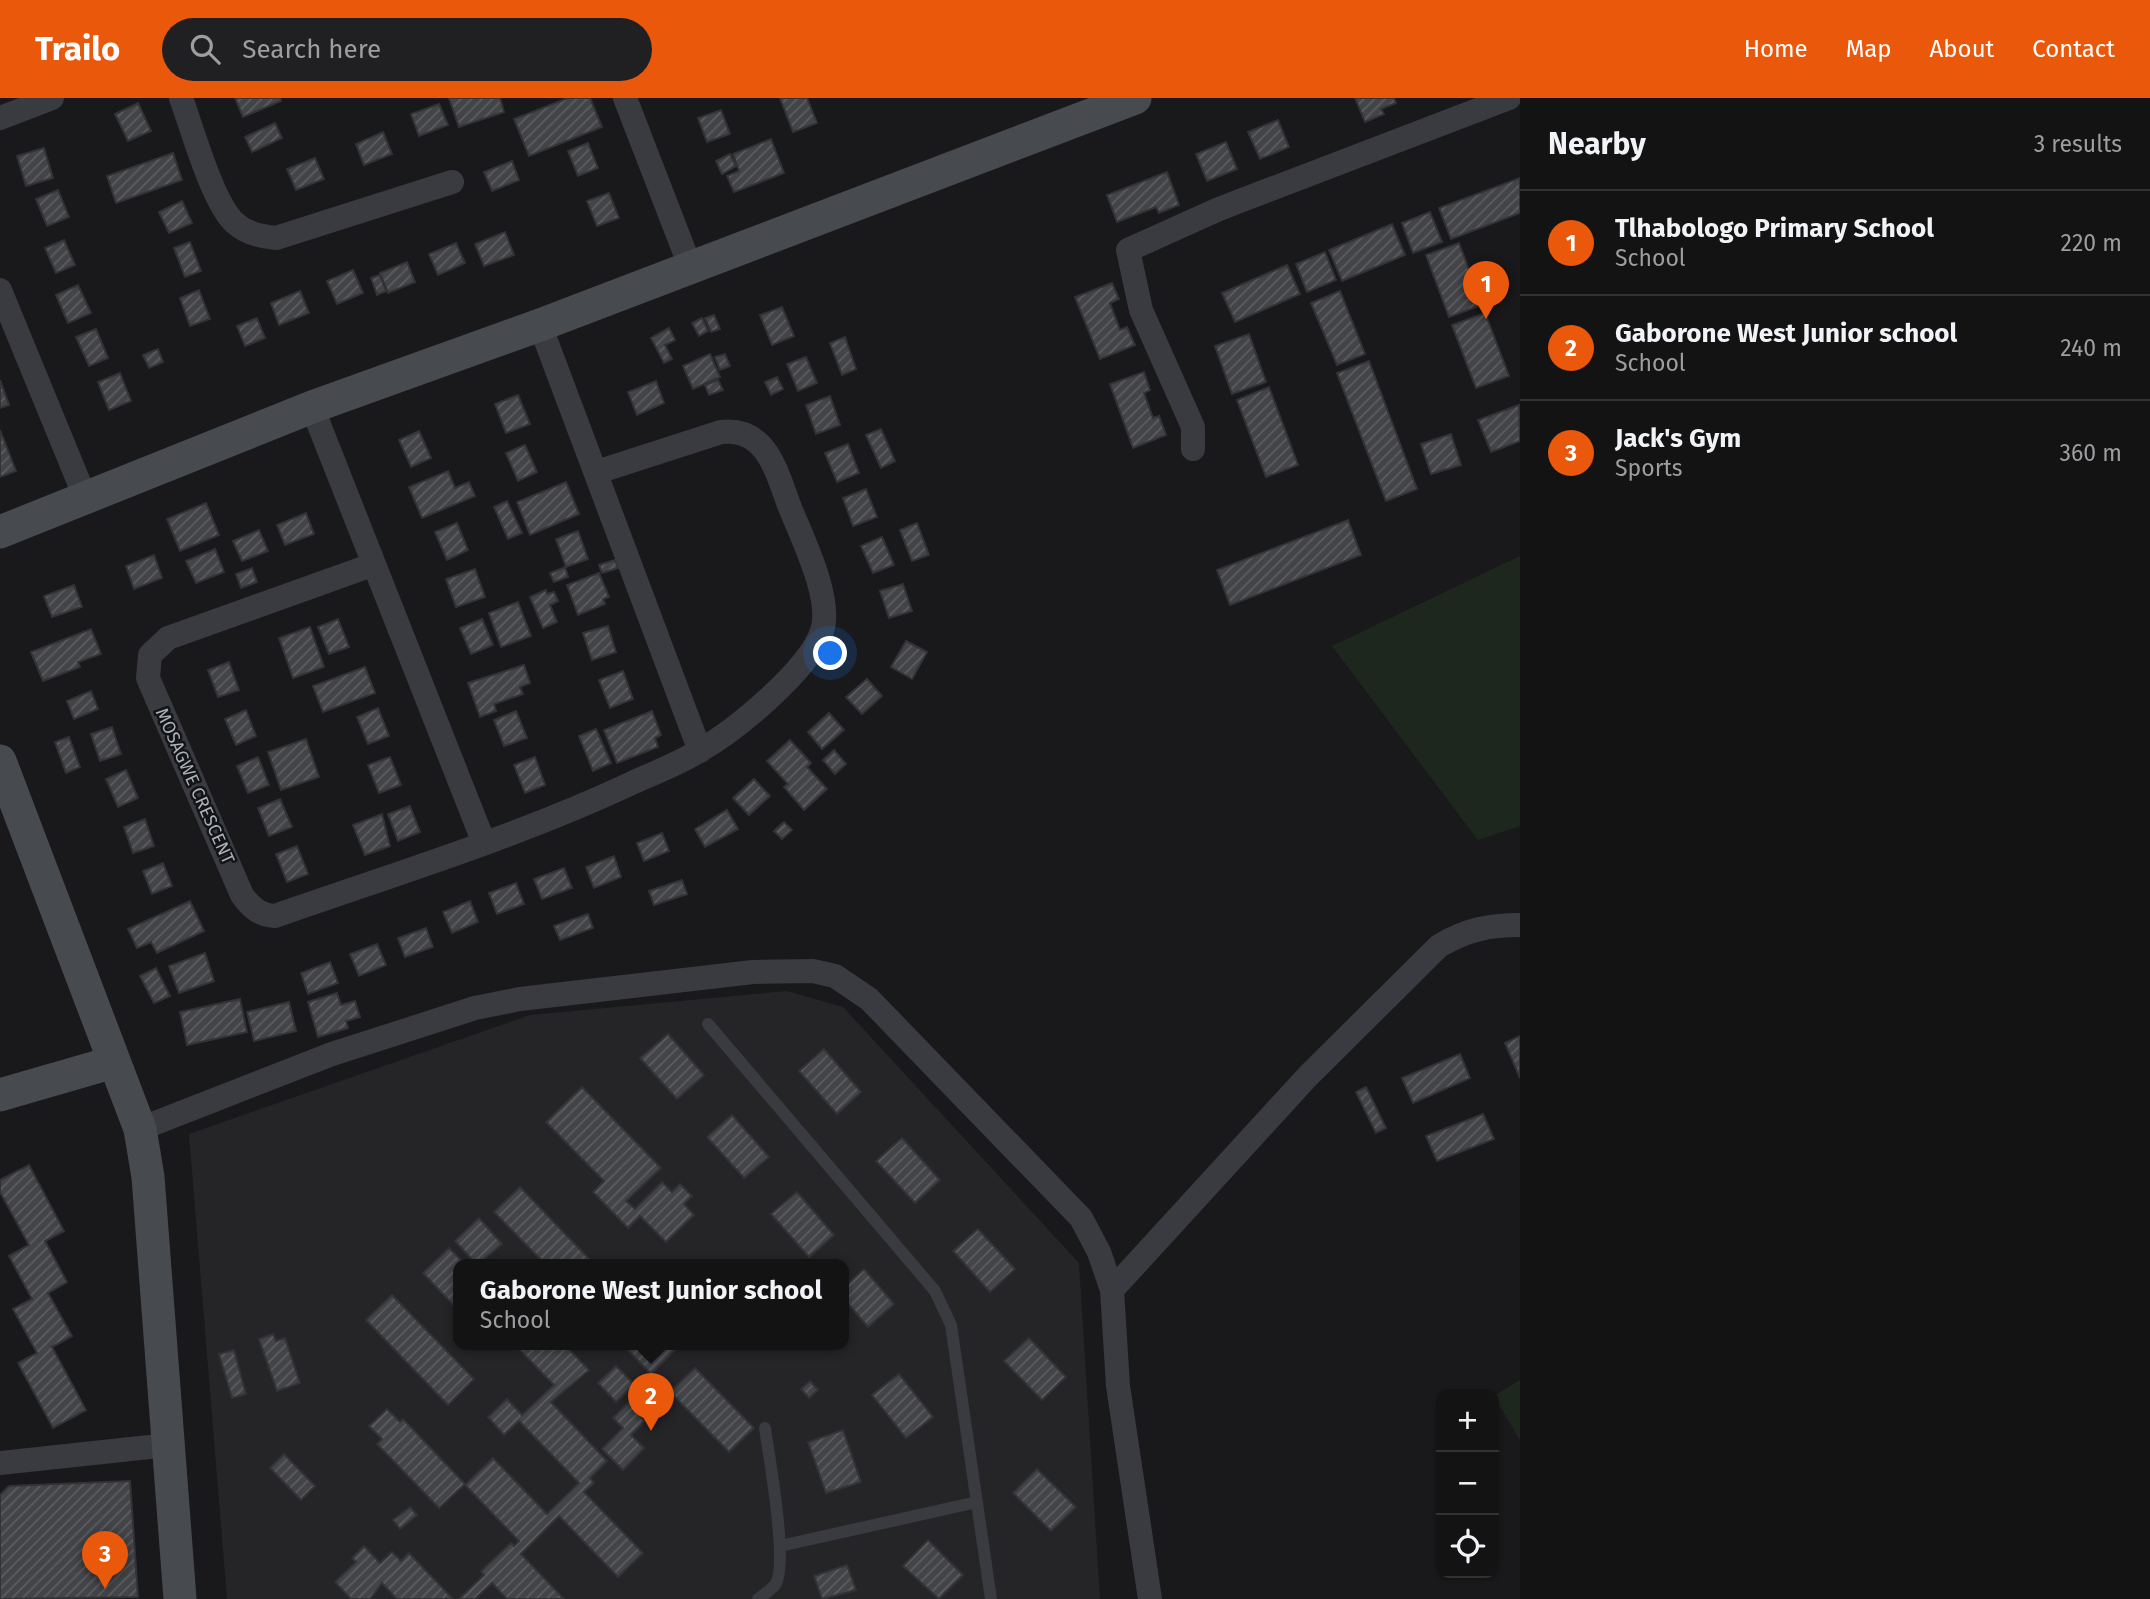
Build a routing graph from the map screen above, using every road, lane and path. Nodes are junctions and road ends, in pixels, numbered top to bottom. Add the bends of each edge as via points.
1 (52, 98) edge
2 (181, 98) edge
3 (625, 98) edge
4 (1135, 98) edge
5 (1509, 98) edge
6 (0, 118) edge
7 (452, 182) dead end
8 (690, 266) junction
9 (0, 290) edge
10 (540, 325) junction
11 (312, 407) junction
12 (1193, 449) dead end
13 (597, 472) junction
14 (85, 497) junction
15 (0, 532) edge
16 (372, 565) junction
17 (700, 751) junction
18 (0, 761) edge
19 (484, 843) junction
20 (1520, 925) edge
21 (708, 1024) dead end
22 (114, 1062) junction
23 (0, 1095) edge
24 (140, 1129) junction
25 (1112, 1290) junction
26 (765, 1429) dead end
27 (168, 1445) junction
28 (0, 1463) edge
29 (977, 1502) junction
30 (780, 1546) junction
31 (180, 1599) edge
32 (758, 1599) edge
33 (991, 1599) edge
34 (1150, 1599) edge

1 - 6 street
2 - 7 street via 221,205 234,223 253,234 275,238
3 - 8 street
4 - 8 street
5 - 12 street via 1219,209 1128,250 1141,310 1193,427
8 - 10 street
9 - 14 street
10 - 11 street
10 - 13 street
11 - 14 street
11 - 16 street
13 - 17 street
13 - 17 street, MOSAGWE CRESCENT via 721,432 736,430 755,439 774,464 822,593 823,628 810,656 772,695
14 - 15 street
16 - 19 street
16 - 19 street, MOSAGWE CRESCENT via 168,638 150,655 148,678 242,895 258,912 275,916
17 - 19 street, MOSAGWE CRESCENT via 578,808
18 - 22 street
20 - 25 street via 1486,925 1439,946 1308,1076
21 - 29 lane via 944,1306 951,1325
22 - 23 street
22 - 24 street
24 - 25 street via 332,1054 475,1008 753,972 813,971 835,976 869,999 1081,1218
24 - 27 street via 148,1177
25 - 34 street via 1118,1387
26 - 30 lane
27 - 28 street
27 - 31 street
29 - 30 lane
29 - 33 lane
30 - 32 lane via 776,1585

